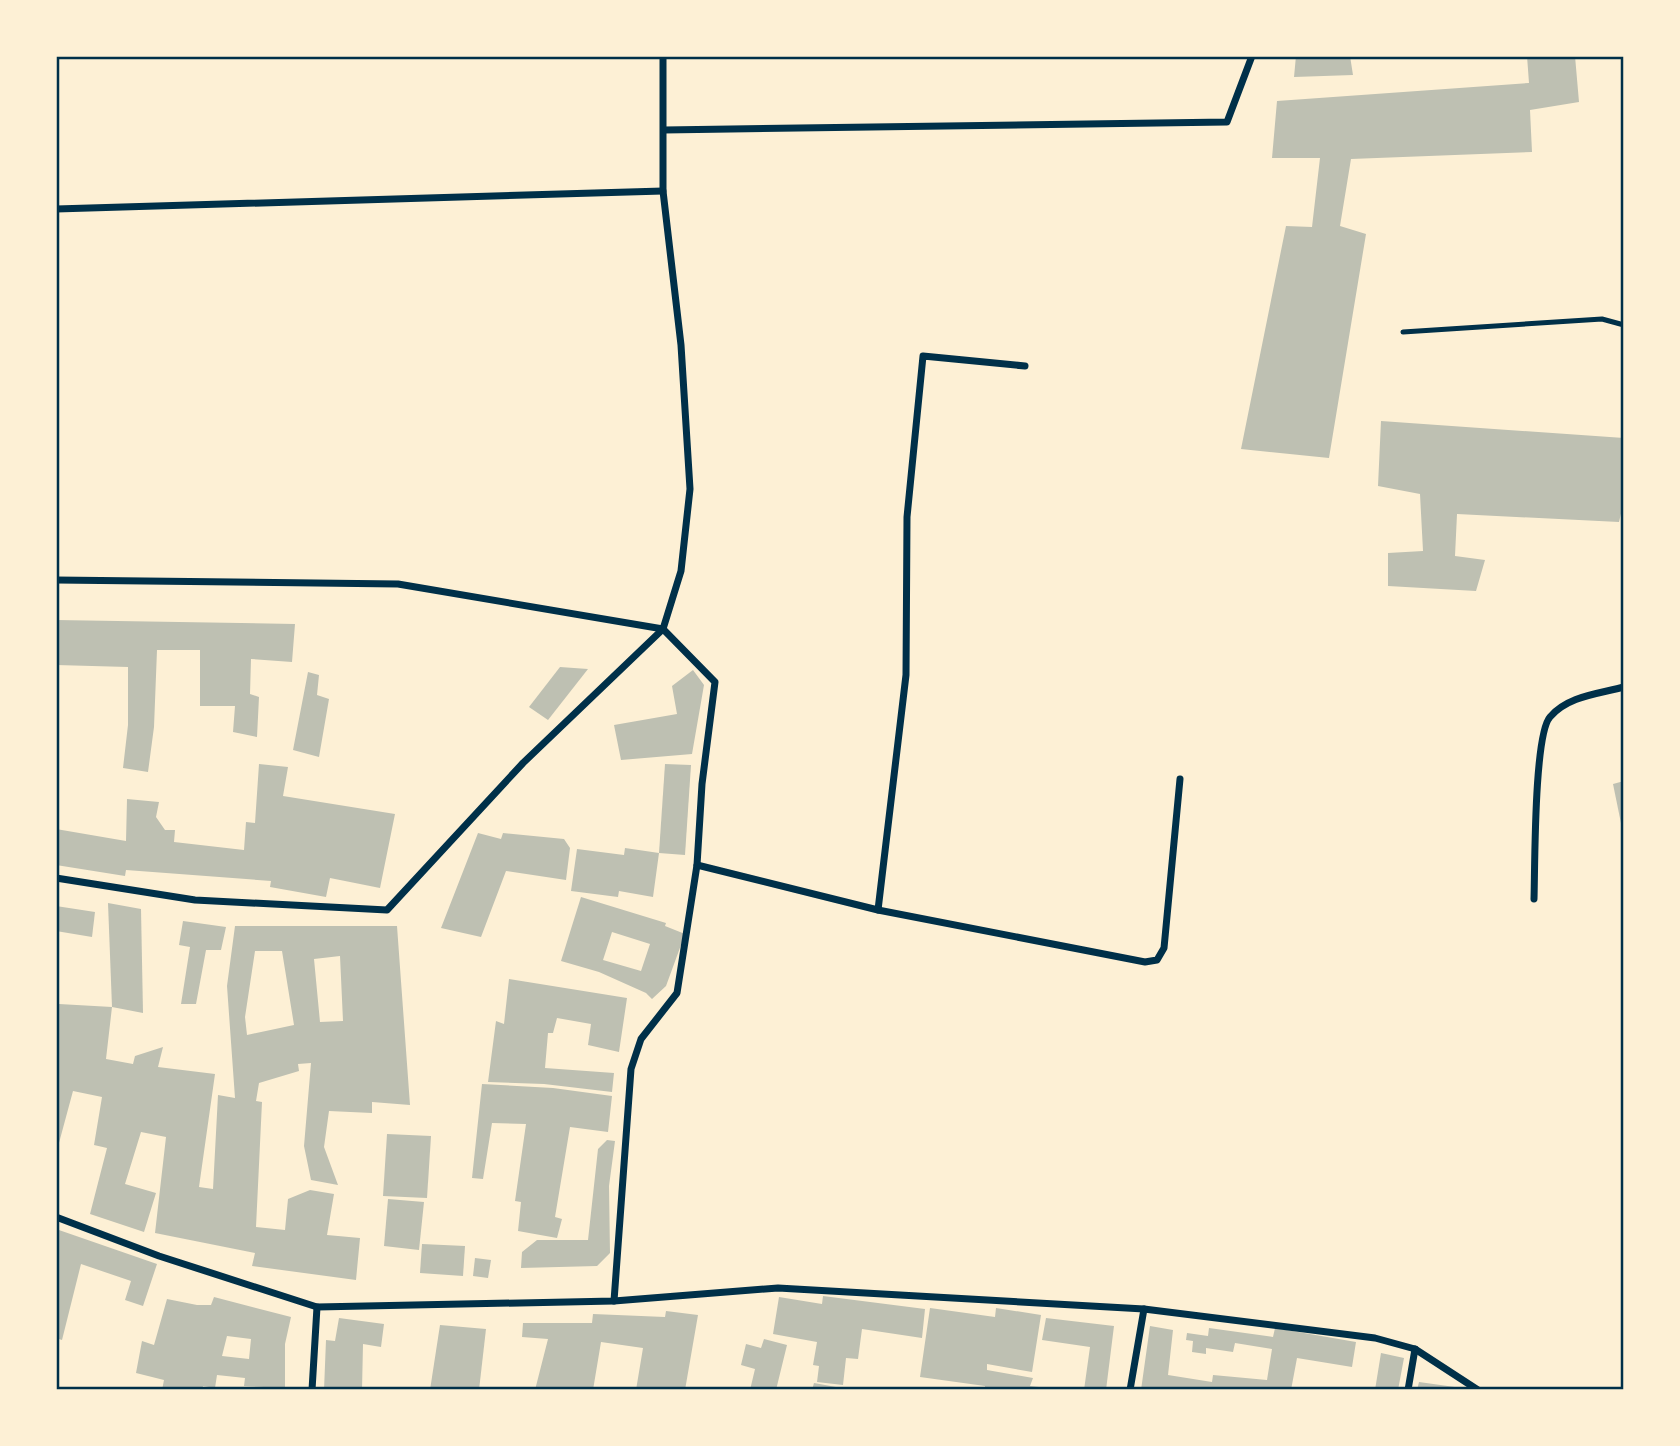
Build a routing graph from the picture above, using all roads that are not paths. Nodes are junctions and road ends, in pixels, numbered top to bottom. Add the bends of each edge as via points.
1 (663, 56) edge
2 (1252, 56) edge
3 (664, 130) junction
4 (663, 191) junction
5 (56, 209) edge
6 (1624, 326) edge
7 (1402, 332) dead end
8 (1025, 366) dead end
9 (56, 580) edge
10 (663, 629) junction
11 (1624, 687) edge
12 (1180, 779) dead end
13 (697, 865) junction
14 (56, 878) edge
15 (1534, 899) dead end
16 (878, 910) junction
17 (56, 1217) edge
18 (614, 1301) junction
19 (317, 1307) junction
20 (1144, 1309) junction
21 (1415, 1349) junction
22 (312, 1390) edge
23 (1130, 1390) edge
24 (1408, 1390) edge
25 (1478, 1390) edge

1 - 3 street
2 - 3 street via 1227,122
3 - 4 street
4 - 5 street
4 - 10 street via 681,345 690,489 681,571
6 - 7 lane via 1602,319
8 - 16 street via 923,356 907,517 906,675
9 - 10 street via 398,584
10 - 13 street via 715,682
10 - 14 street via 523,763 387,910 195,900
11 - 15 street via 1569,701 1548,718 1539,748
12 - 16 street via 1164,947 1157,960 1145,962
13 - 16 street
13 - 18 street via 677,993 641,1039 631,1069
17 - 19 street
18 - 19 street
18 - 20 street via 778,1288
19 - 22 street
20 - 21 street via 1375,1338
20 - 23 street
21 - 24 street
21 - 25 street

